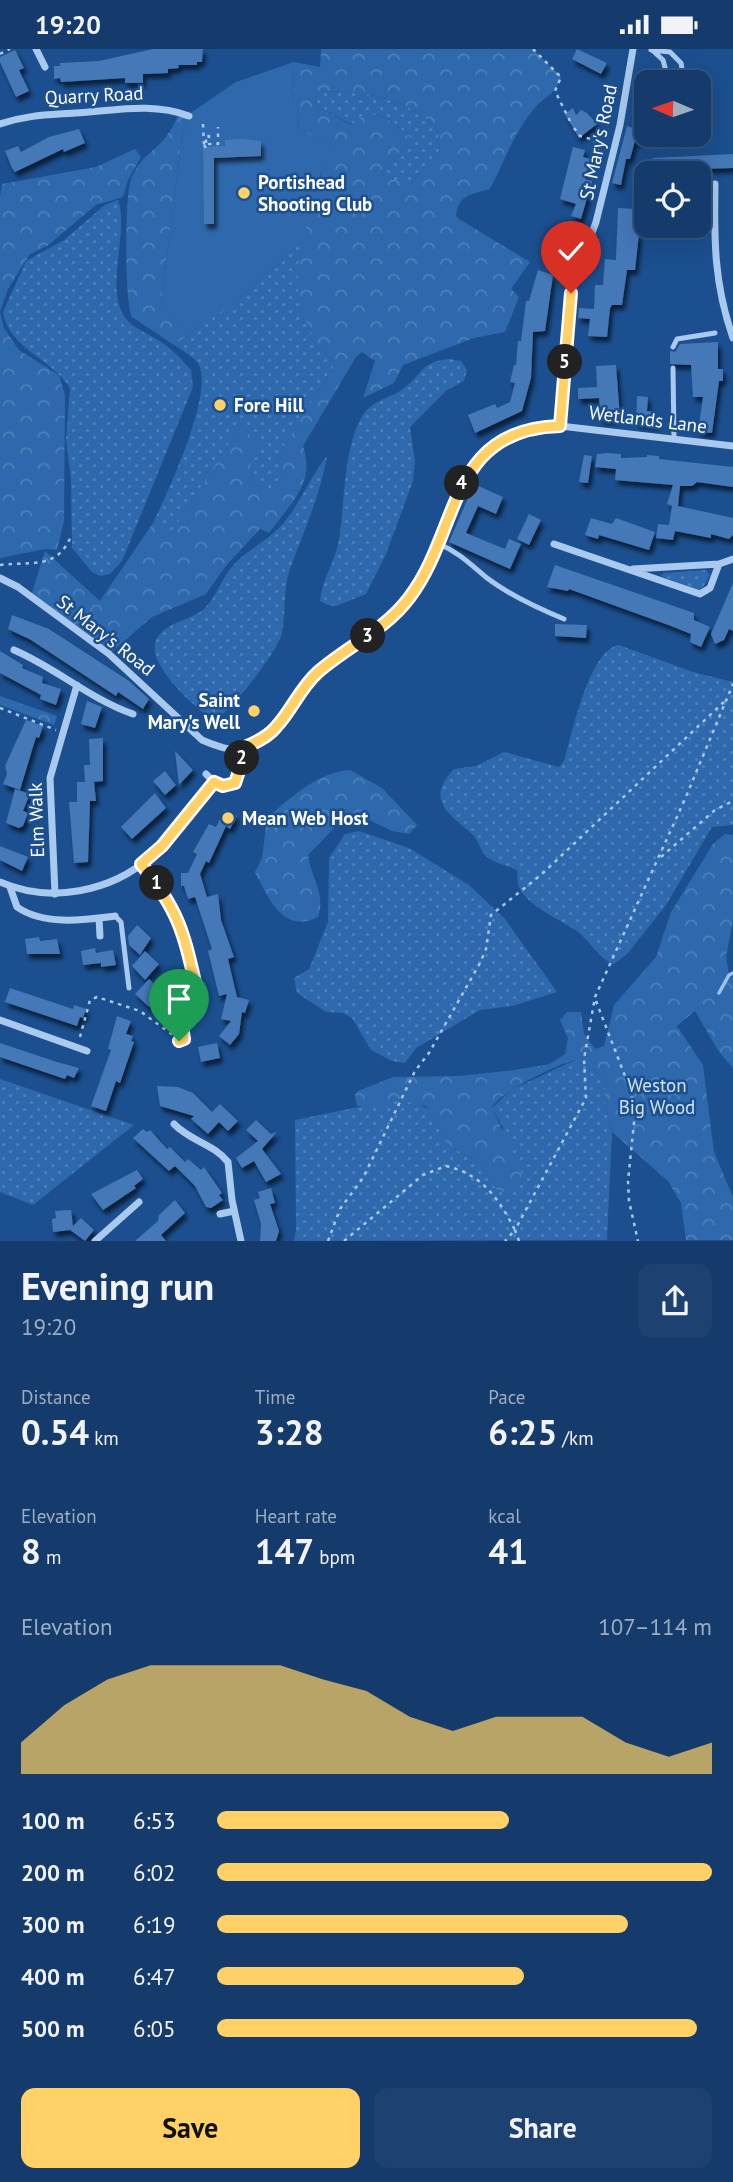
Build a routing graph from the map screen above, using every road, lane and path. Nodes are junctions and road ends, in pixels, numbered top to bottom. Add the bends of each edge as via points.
1 (10, 49) edge
2 (533, 49) edge
3 (633, 49) edge
4 (40, 50) edge
5 (650, 50) edge
6 (0, 54) edge
7 (45, 67) dead end
8 (665, 70) edge
9 (682, 70) edge
10 (189, 116) dead end
11 (570, 121) dead end
12 (0, 124) edge
13 (203, 124) dead end
14 (218, 127) dead end
15 (574, 128) dead end
16 (608, 173) junction
17 (715, 184) dead end
18 (715, 334) dead end
19 (733, 338) edge
20 (673, 347) dead end
21 (673, 368) dead end
22 (560, 426) junction
23 (674, 438) junction
24 (733, 446) edge
25 (71, 536) dead end
26 (554, 544) dead end
27 (438, 547) junction
28 (733, 559) edge
29 (719, 564) junction
30 (0, 565) edge
31 (631, 569) junction
32 (0, 578) edge
33 (564, 619) dead end
34 (14, 650) dead end
35 (77, 685) junction
36 (733, 685) edge
37 (727, 699) junction
38 (0, 708) edge
39 (133, 714) dead end
40 (63, 733) junction
41 (59, 747) junction
42 (240, 749) junction
43 (70, 750) dead end
44 (206, 775) dead end
45 (214, 782) junction
46 (733, 801) edge
47 (659, 859) junction
48 (141, 864) junction
49 (0, 883) edge
50 (10, 887) junction
51 (55, 894) junction
52 (116, 916) joint
53 (99, 918) junction
54 (100, 936) dead end
55 (129, 988) dead end
56 (198, 995) junction
57 (595, 997) junction
58 (186, 998) joint
59 (201, 1007) dead end
60 (0, 1020) edge
61 (80, 1037) joint
62 (76, 1047) junction
63 (86, 1051) dead end
64 (174, 1124) dead end
65 (139, 1202) dead end
66 (131, 1209) junction
67 (234, 1211) junction
68 (220, 1214) dead end
69 (139, 1216) dead end
70 (514, 1230) junction
71 (95, 1241) edge
72 (242, 1241) edge
73 (328, 1241) edge
74 (344, 1241) edge
75 (505, 1241) edge
76 (519, 1241) edge
77 (638, 1241) edge

1 - 6 path
2 - 11 path via 561,77 555,91
3 - 16 street, St Mary's Road
4 - 7 street
5 - 8 lane via 663,60
5 - 9 lane via 670,52
10 - 12 street, Quarry Road via 145,108 44,113
13 - 14 path via 204,148 206,136 209,144 218,144
15 - 16 path via 580,136 594,140
16 - 22 street, St Mary's Road via 594,229 572,287
17 - 19 street via 720,300
18 - 20 lane via 683,337
21 - 23 lane
22 - 23 street, Wetlands Lane
22 - 27 street via 513,436 479,458 462,482
23 - 24 street, Wetlands Lane
25 - 30 path via 62,555 47,562
26 - 31 street
27 - 33 lane via 460,553 488,579
27 - 42 street via 418,586 395,615 320,670 276,727
28 - 29 street
29 - 31 street
29 - 31 street via 710,588 702,594
32 - 42 street, St Mary's Road via 109,654 202,740
34 - 35 street
35 - 39 street
35 - 40 street, Elm Walk
36 - 37 path
37 - 47 path
37 - 73 path via 542,874 491,915 480,963 408,1083 363,1178 340,1209
38 - 40 path
40 - 41 street, Elm Walk
41 - 43 street
41 - 51 street, Elm Walk via 50,778
42 - 45 path via 242,762 235,783 223,786
44 - 45 street
45 - 48 street via 162,846
46 - 47 path via 715,810
47 - 57 path
48 - 51 street via 105,884
48 - 56 street via 178,918
49 - 50 street
50 - 51 street
50 - 53 street via 14,903 22,910 55,919
52 - 53 street
52 - 55 lane via 121,922
53 - 54 street
56 - 58 street
56 - 59 street
57 - 70 path via 584,1059 586,1098
57 - 77 path via 635,1113 628,1181
58 - 61 path via 178,1008 184,1033 180,1041 141,1011 96,997 90,1000
60 - 62 street
61 - 62 street
62 - 63 street
64 - 67 street via 178,1134 228,1162
65 - 66 street
66 - 69 street
66 - 71 street
67 - 68 street
67 - 72 street
70 - 74 path via 492,1191 446,1166 423,1175
70 - 75 path
70 - 76 path

